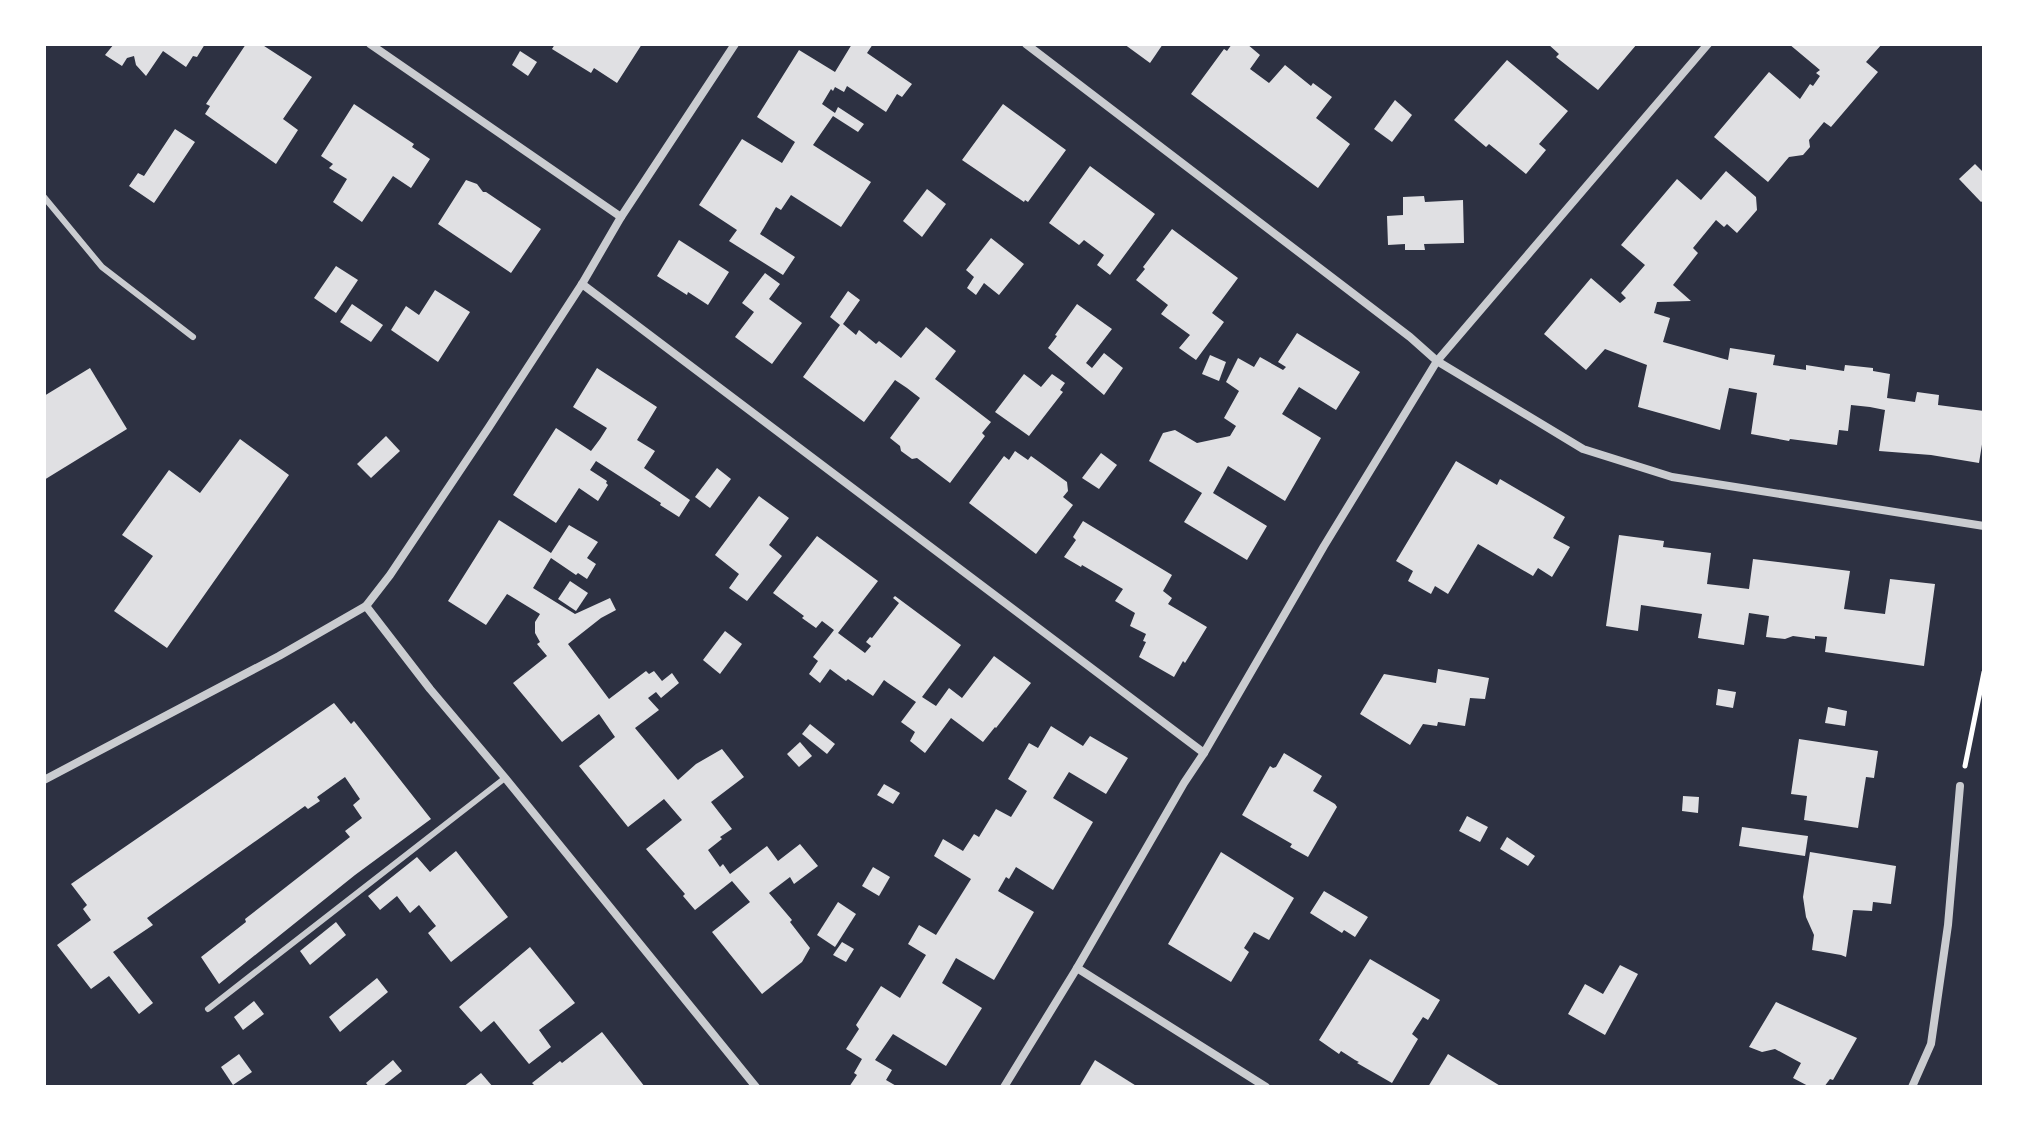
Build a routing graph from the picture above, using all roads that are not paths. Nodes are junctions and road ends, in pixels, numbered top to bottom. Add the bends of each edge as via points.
1 (370, 44) edge
2 (735, 44) edge
3 (1026, 44) edge
4 (1708, 44) edge
5 (44, 197) edge
6 (621, 217) junction
7 (582, 284) junction
8 (193, 337) dead end
9 (1437, 361) junction
10 (1984, 526) edge
11 (366, 606) junction
12 (1204, 753) junction
13 (505, 778) junction
14 (44, 780) edge
15 (1960, 786) road end
16 (1077, 968) junction
17 (208, 1009) dead end
18 (756, 1087) edge
19 (1004, 1087) edge
20 (1266, 1087) edge
21 (1912, 1087) edge

1 - 6 street
2 - 6 street
3 - 9 street
4 - 9 street
5 - 8 lane via 102,267
6 - 7 street
7 - 11 street
7 - 12 street
9 - 10 street via 1583,449 1672,477
9 - 12 street
11 - 13 street
11 - 14 street
12 - 16 street
13 - 17 lane
13 - 18 street
15 - 21 street via 1931,1044
16 - 19 street
16 - 20 street

